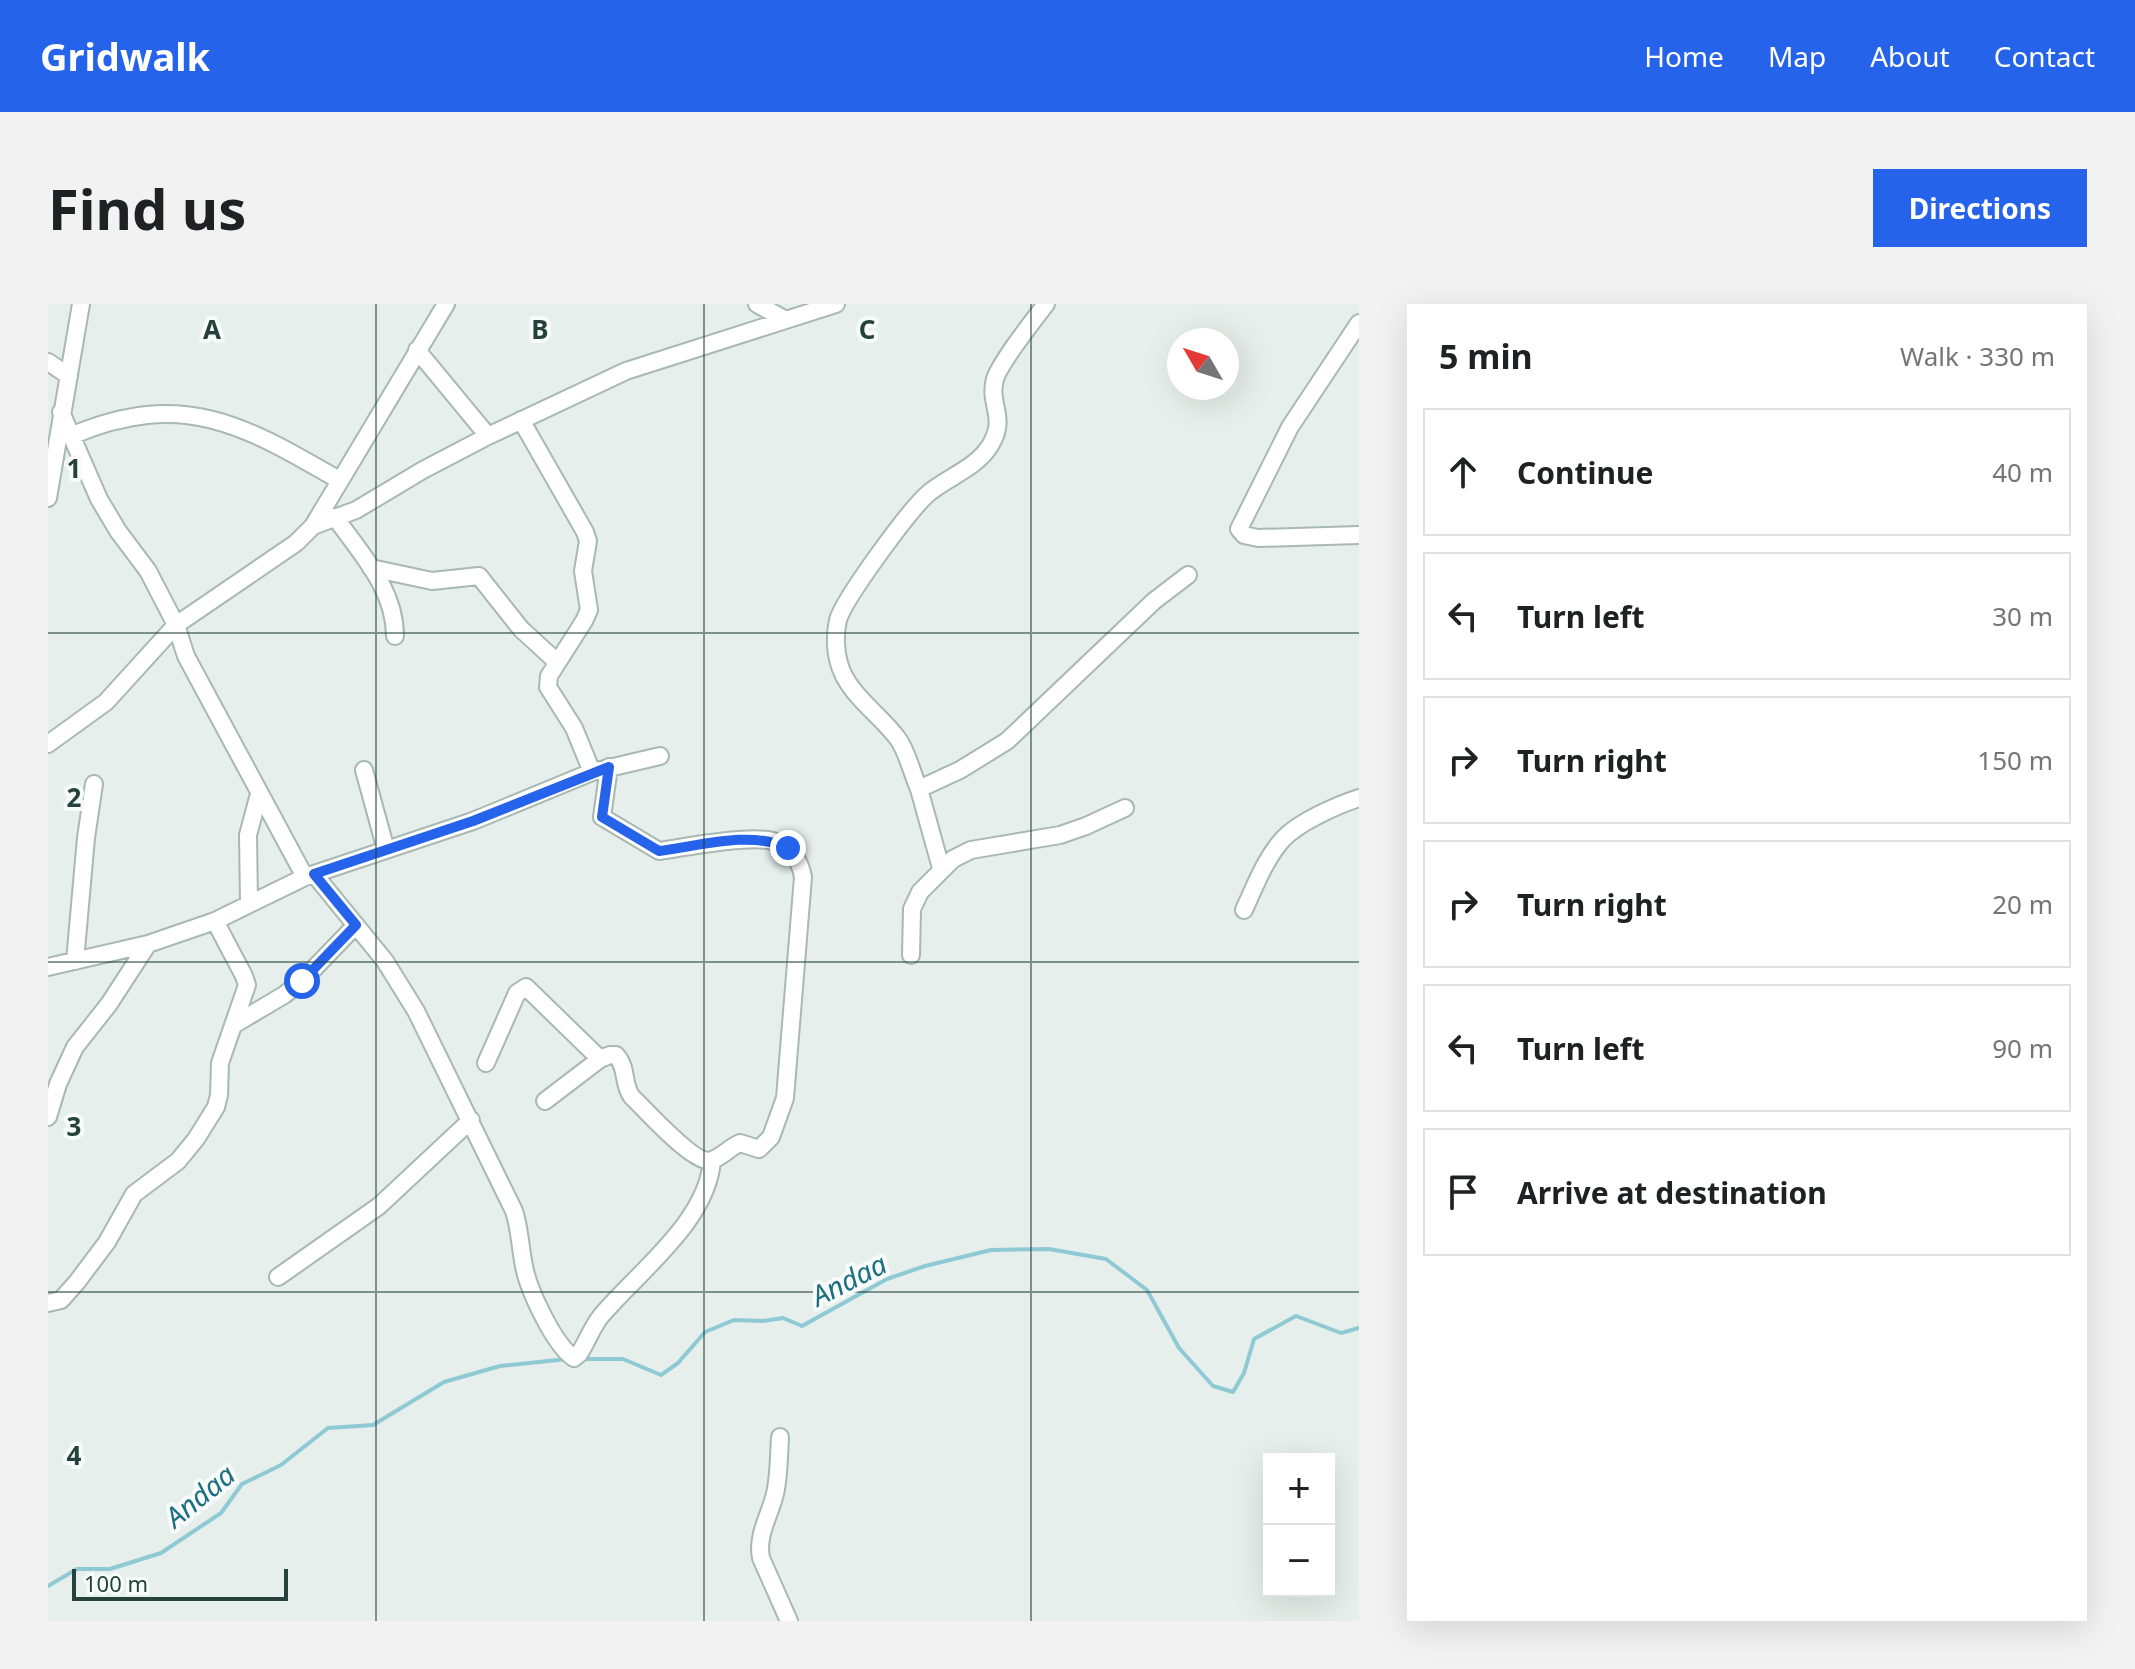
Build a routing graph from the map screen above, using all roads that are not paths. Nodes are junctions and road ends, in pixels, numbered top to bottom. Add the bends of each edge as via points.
1 (81, 304) edge
2 (446, 304) edge
3 (757, 304) edge
4 (836, 304) edge
5 (1046, 304) edge
6 (784, 319) junction
7 (1359, 323) edge
8 (417, 350) junction
9 (48, 362) edge
10 (69, 376) junction
11 (61, 412) junction
12 (521, 420) junction
13 (73, 435) junction
14 (488, 436) junction
15 (339, 480) junction
16 (48, 498) edge
17 (335, 517) junction
18 (313, 526) junction
19 (1359, 535) edge
20 (371, 568) junction
21 (1188, 575) dead end
22 (176, 625) junction
23 (395, 636) dead end
24 (557, 662) junction
25 (48, 744) edge
26 (660, 756) dead end
27 (609, 767) junction
28 (364, 770) dead end
29 (592, 772) junction
30 (94, 784) dead end
31 (919, 789) junction
32 (259, 794) junction
33 (1359, 798) edge
34 (1125, 808) dead end
35 (386, 850) junction
36 (941, 868) junction
37 (310, 875) junction
38 (249, 904) junction
39 (1244, 910) dead end
40 (215, 921) junction
41 (356, 925) junction
42 (148, 944) junction
43 (911, 955) dead end
44 (75, 961) junction
45 (48, 967) edge
46 (235, 1024) junction
47 (600, 1059) junction
48 (486, 1063) dead end
49 (545, 1101) dead end
50 (48, 1117) edge
51 (471, 1120) junction
52 (712, 1160) junction
53 (278, 1277) dead end
54 (48, 1303) edge
55 (780, 1437) dead end
56 (789, 1621) edge

1 - 10 street
2 - 8 street
3 - 6 street
4 - 6 street
5 - 31 street via 995,379 1000,424 991,445 917,504 839,619 839,665 899,741
6 - 12 street via 626,371
7 - 19 street via 1290,427 1239,529 1258,538
8 - 14 street
8 - 15 street
9 - 10 street
10 - 11 street
11 - 13 street
11 - 16 street
12 - 14 street
12 - 24 street via 588,541 583,571 589,610
13 - 15 street via 146,414 212,419 244,428
13 - 22 street via 99,499 148,571
14 - 17 street
15 - 18 street
17 - 18 street
17 - 20 street
18 - 22 street
20 - 23 street via 392,608
20 - 24 street via 432,581 479,576 521,629
21 - 31 street via 1007,741
22 - 25 street via 106,702
22 - 32 street via 186,656
24 - 29 street via 548,687 574,728
26 - 27 street
27 - 29 street
27 - 52 street via 602,817 649,847 659,851 772,841 788,848 801,863 785,1098 765,1146 740,1143
28 - 35 street
29 - 35 street
30 - 44 street
31 - 36 street
32 - 37 street
32 - 38 street via 248,835
33 - 39 street via 1284,838
34 - 36 street via 1060,835 971,850
35 - 37 street
36 - 43 street via 912,909
37 - 38 street
37 - 41 street
38 - 40 street
40 - 42 street
40 - 46 street via 247,985
41 - 46 street via 302,981
41 - 51 street via 416,1011
42 - 44 street
42 - 50 street via 75,1047
44 - 45 street
46 - 54 street via 220,1063 216,1107 196,1139 178,1161 134,1194 77,1282 61,1300
47 - 48 street via 526,987 517,993
47 - 49 street
47 - 52 street via 616,1055 632,1097 698,1158
51 - 52 street via 514,1211 532,1290 574,1358 598,1320 677,1235 708,1184
51 - 53 street via 379,1206
55 - 56 street via 776,1490 759,1547

